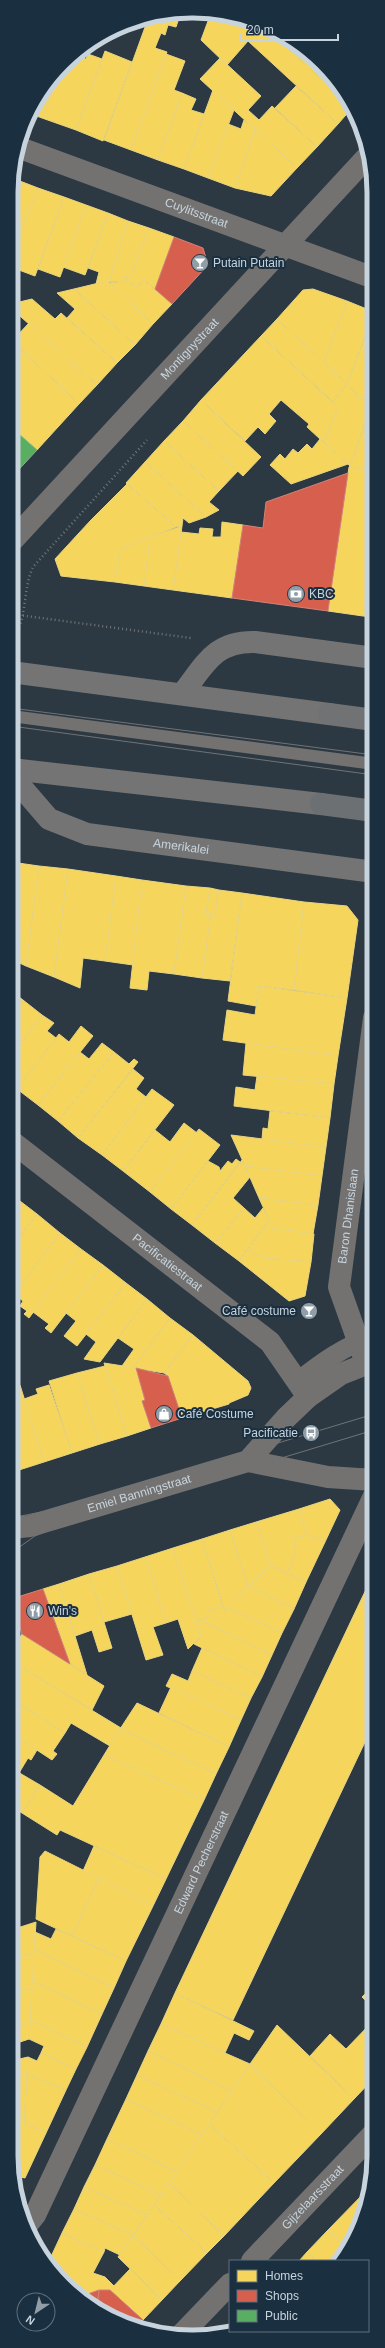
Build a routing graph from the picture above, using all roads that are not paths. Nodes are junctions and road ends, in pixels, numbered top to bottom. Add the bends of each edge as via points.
1 (23, 149) edge
2 (364, 160) edge
3 (285, 246) junction
4 (367, 275) edge
5 (18, 534) edge
6 (367, 657) edge
7 (18, 673) edge
8 (182, 694) junction
9 (329, 714) joint
10 (18, 717) edge
11 (367, 719) edge
12 (367, 763) edge
13 (18, 770) edge
14 (18, 783) edge
15 (320, 804) joint
16 (367, 810) edge
17 (367, 871) edge
18 (367, 1072) edge
19 (18, 1146) edge
20 (365, 1338) edge
21 (367, 1363) edge
22 (303, 1389) junction
23 (248, 1461) junction
24 (367, 1480) edge
25 (367, 1511) edge
26 (21, 1527) edge
27 (367, 2140) edge
28 (30, 2220) edge
29 (253, 2260) edge
30 (229, 2285) edge
31 (186, 2330) edge

1 - 3 street, Cuylitsstraat
2 - 3 street, Montignystraat
3 - 4 street, Cuylitsstraat
3 - 5 street, Montignystraat
6 - 8 main road via 239,642 225,646 214,654
7 - 8 main road
8 - 9 main road
9 - 11 highway
10 - 12 lane
13 - 15 main road
14 - 17 main road, Amerikalei via 48,819 87,834
15 - 16 highway
18 - 20 street, Baron Dhanislaan via 339,1287
19 - 22 street, Pacificatiestraat via 270,1342
20 - 22 street via 326,1359
21 - 22 street via 326,1383
22 - 23 street via 286,1418
23 - 24 street, Emiel Banningstraat via 328,1477
23 - 26 street, Emiel Banningstraat
25 - 28 street, Edward Pecherstraat
27 - 29 street, Gijzelaarsstraat
30 - 31 street

